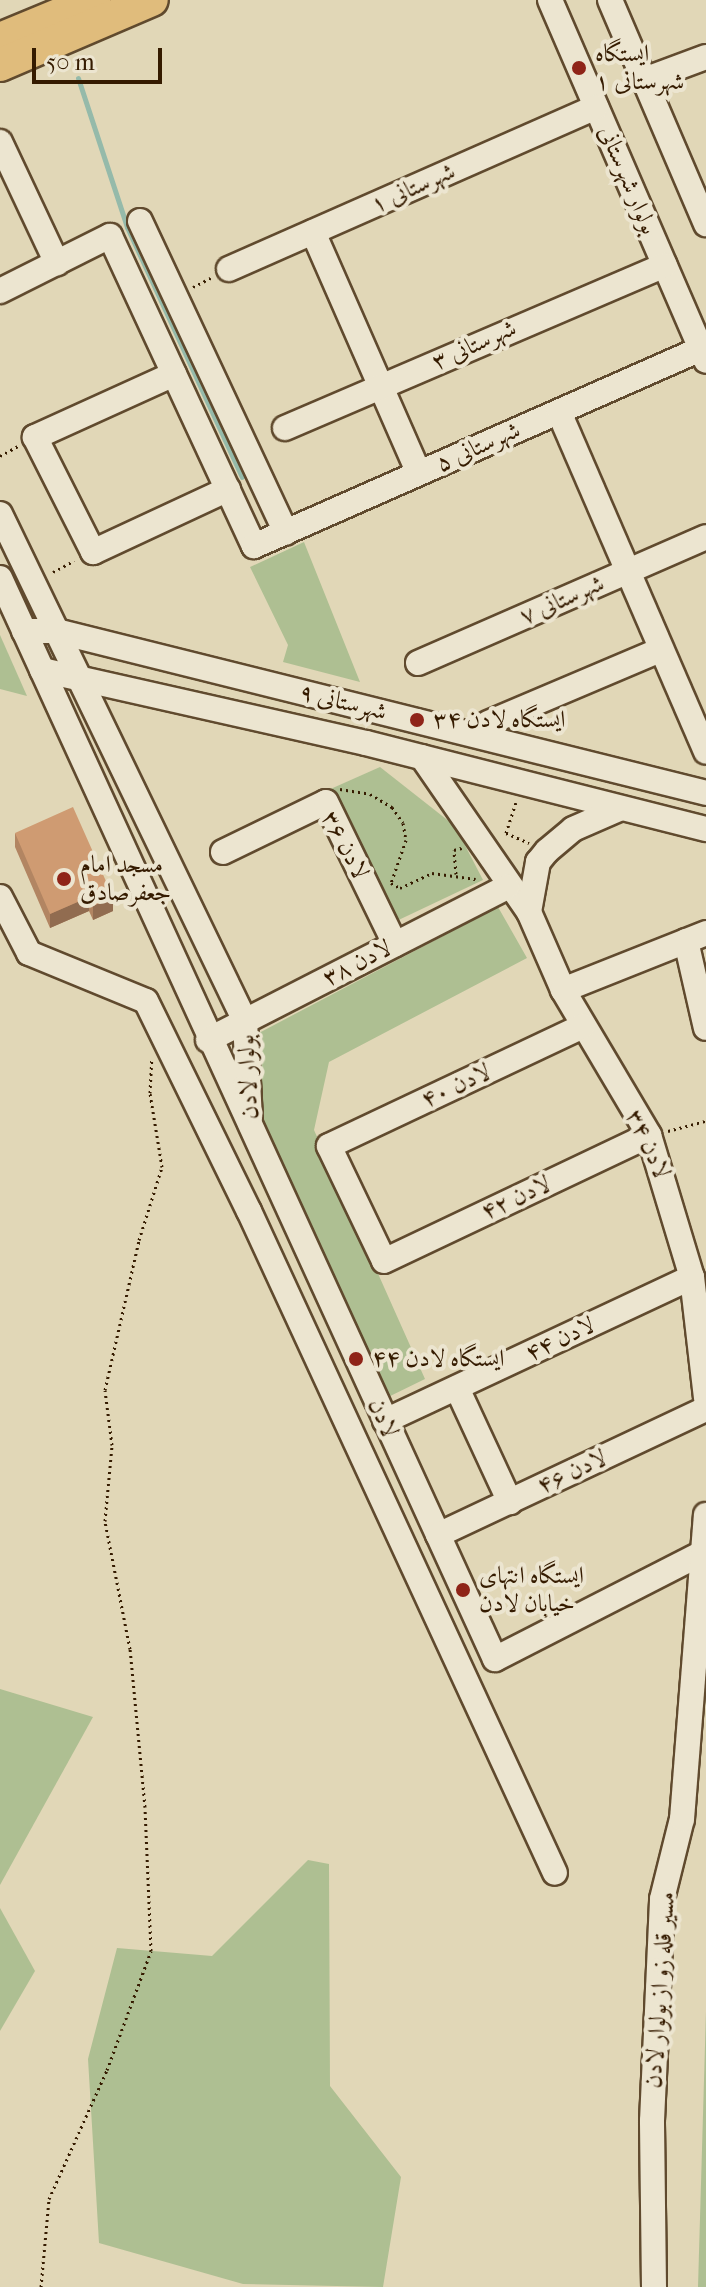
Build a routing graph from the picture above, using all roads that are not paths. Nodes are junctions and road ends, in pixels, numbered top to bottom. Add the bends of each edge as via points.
1 (94, 0) edge
2 (152, 0) edge
3 (550, 0) edge
4 (610, 0) edge
5 (0, 39) edge
6 (706, 57) edge
7 (0, 65) edge
8 (644, 80) junction
9 (596, 107) junction
10 (0, 142) edge
11 (140, 221) dead end
12 (706, 224) edge
13 (313, 232) junction
14 (57, 263) junction
15 (665, 265) junction
16 (229, 269) road end
17 (0, 291) edge
18 (704, 352) edge
19 (174, 374) junction
20 (382, 386) junction
21 (559, 412) junction
22 (285, 428) dead end
23 (419, 473) junction
24 (228, 489) junction
25 (0, 514) edge
26 (286, 532) junction
27 (705, 539) edge
28 (627, 571) junction
29 (0, 578) edge
30 (24, 631) junction
31 (56, 631) junction
32 (660, 650) junction
33 (418, 663) dead end
34 (42, 670) junction
35 (77, 675) junction
36 (488, 723) dead end
37 (706, 752) edge
38 (422, 757) junction
39 (706, 793) edge
40 (621, 808) junction
41 (706, 829) edge
42 (223, 852) dead end
43 (507, 887) junction
44 (0, 897) edge
45 (529, 912) junction
46 (696, 937) edge
47 (395, 944) junction
48 (563, 990) junction
49 (245, 1021) junction
50 (583, 1026) junction
51 (706, 1028) edge
52 (208, 1040) junction
53 (251, 1134) junction
54 (649, 1135) junction
55 (384, 1261) joint
56 (692, 1277) junction
57 (457, 1388) junction
58 (706, 1398) edge
59 (706, 1409) edge
60 (385, 1421) junction
61 (510, 1502) junction
62 (706, 1515) edge
63 (438, 1535) junction
64 (704, 1552) edge
65 (555, 1873) dead end
66 (654, 2287) edge

1 - 5 main road
2 - 7 main road
3 - 9 street, بولوار شهرستانی
4 - 8 street
6 - 8 street
8 - 12 street
9 - 13 street, شهرستانی ۱
9 - 15 street, بولوار شهرستانی
10 - 14 street
11 - 26 street
13 - 16 street, شهرستانی ۱
13 - 20 street
14 - 17 street
14 - 19 street via 110,236
15 - 18 street, بولوار شهرستانی
15 - 20 street, شهرستانی ۳
18 - 21 street, شهرستانی ۵
19 - 24 street
19 - 24 street via 35,437 93,552
20 - 22 street, شهرستانی ۳
20 - 23 street
21 - 23 street, شهرستانی ۵
21 - 28 street
23 - 26 street, شهرستانی ۵
24 - 26 street, شهرستانی ۵ via 254,546
25 - 31 street, بولوار لادن
27 - 28 street, شهرستانی ۷
28 - 32 street
28 - 33 street, شهرستانی ۷
29 - 30 street, بولوار لادن
30 - 31 street, شهرستانی ۹
30 - 34 street, بولوار لادن
31 - 35 street, بولوار لادن
31 - 39 street, شهرستانی ۹
32 - 36 street
32 - 37 street
34 - 35 street
34 - 52 street, بولوار لادن
35 - 38 street
35 - 49 street, بولوار لادن
38 - 40 street
38 - 43 street, لادن ۳۴ via 486,844
40 - 41 street
40 - 45 street via 573,829 547,851 538,862
42 - 47 street, لادن ۳۶ via 326,802
43 - 45 street, لادن ۳۴
43 - 47 street, لادن ۳۸
44 - 65 street via 29,953 146,1001 256,1225
45 - 48 street, لادن ۳۴
46 - 48 street
46 - 51 street
47 - 49 street, لادن ۳۸
48 - 50 street, لادن ۳۴
49 - 52 street, لادن ۳۸
49 - 53 street, بولوار لادن
50 - 54 street, لادن ۳۴
50 - 55 street, لادن ۴۰ via 329,1146
52 - 53 street, بولوار لادن
53 - 60 street, لادن
54 - 55 street, لادن ۴۲
54 - 56 street, لادن ۳۴
56 - 57 street, لادن ۴۴
56 - 58 street, لادن ۳۴
57 - 60 street, لادن ۴۴
57 - 61 street
59 - 61 street, لادن ۴۶
60 - 63 street, لادن
61 - 63 street, لادن ۴۶
62 - 64 street
63 - 64 street, لادن via 495,1659
64 - 66 street, مسیر قله زو از بولوار لادن via 682,1819 662,1899 652,2121

